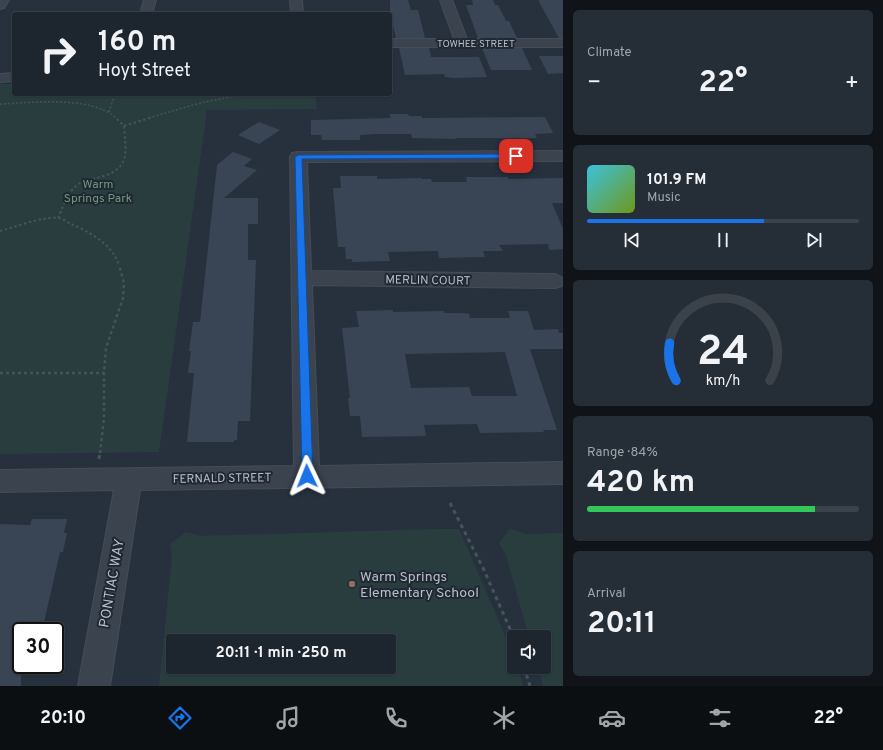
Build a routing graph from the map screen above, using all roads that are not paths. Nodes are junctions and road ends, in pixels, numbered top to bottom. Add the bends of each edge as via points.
1 (3, 0) edge
2 (150, 0) edge
3 (296, 0) edge
4 (446, 0) edge
5 (0, 4) edge
6 (147, 12) edge
7 (297, 12) edge
8 (392, 43) edge
9 (462, 43) junction
10 (563, 43) edge
11 (12, 77) edge
12 (0, 78) edge
13 (563, 156) edge
14 (302, 278) junction
15 (555, 281) dead end
16 (563, 473) edge
17 (307, 476) junction
18 (129, 480) junction
19 (0, 481) edge
20 (94, 686) edge

1 - 5 street
2 - 6 street
3 - 7 street
4 - 9 street
8 - 9 street, TOWHEE STREET
9 - 10 street, TOWHEE STREET
11 - 12 street
13 - 14 street via 298,157
14 - 15 street, MERLIN COURT
14 - 17 street
16 - 17 street, FERNALD STREET
17 - 18 street, FERNALD STREET
18 - 19 street, FERNALD STREET
18 - 20 street, PONTIAC WAY

